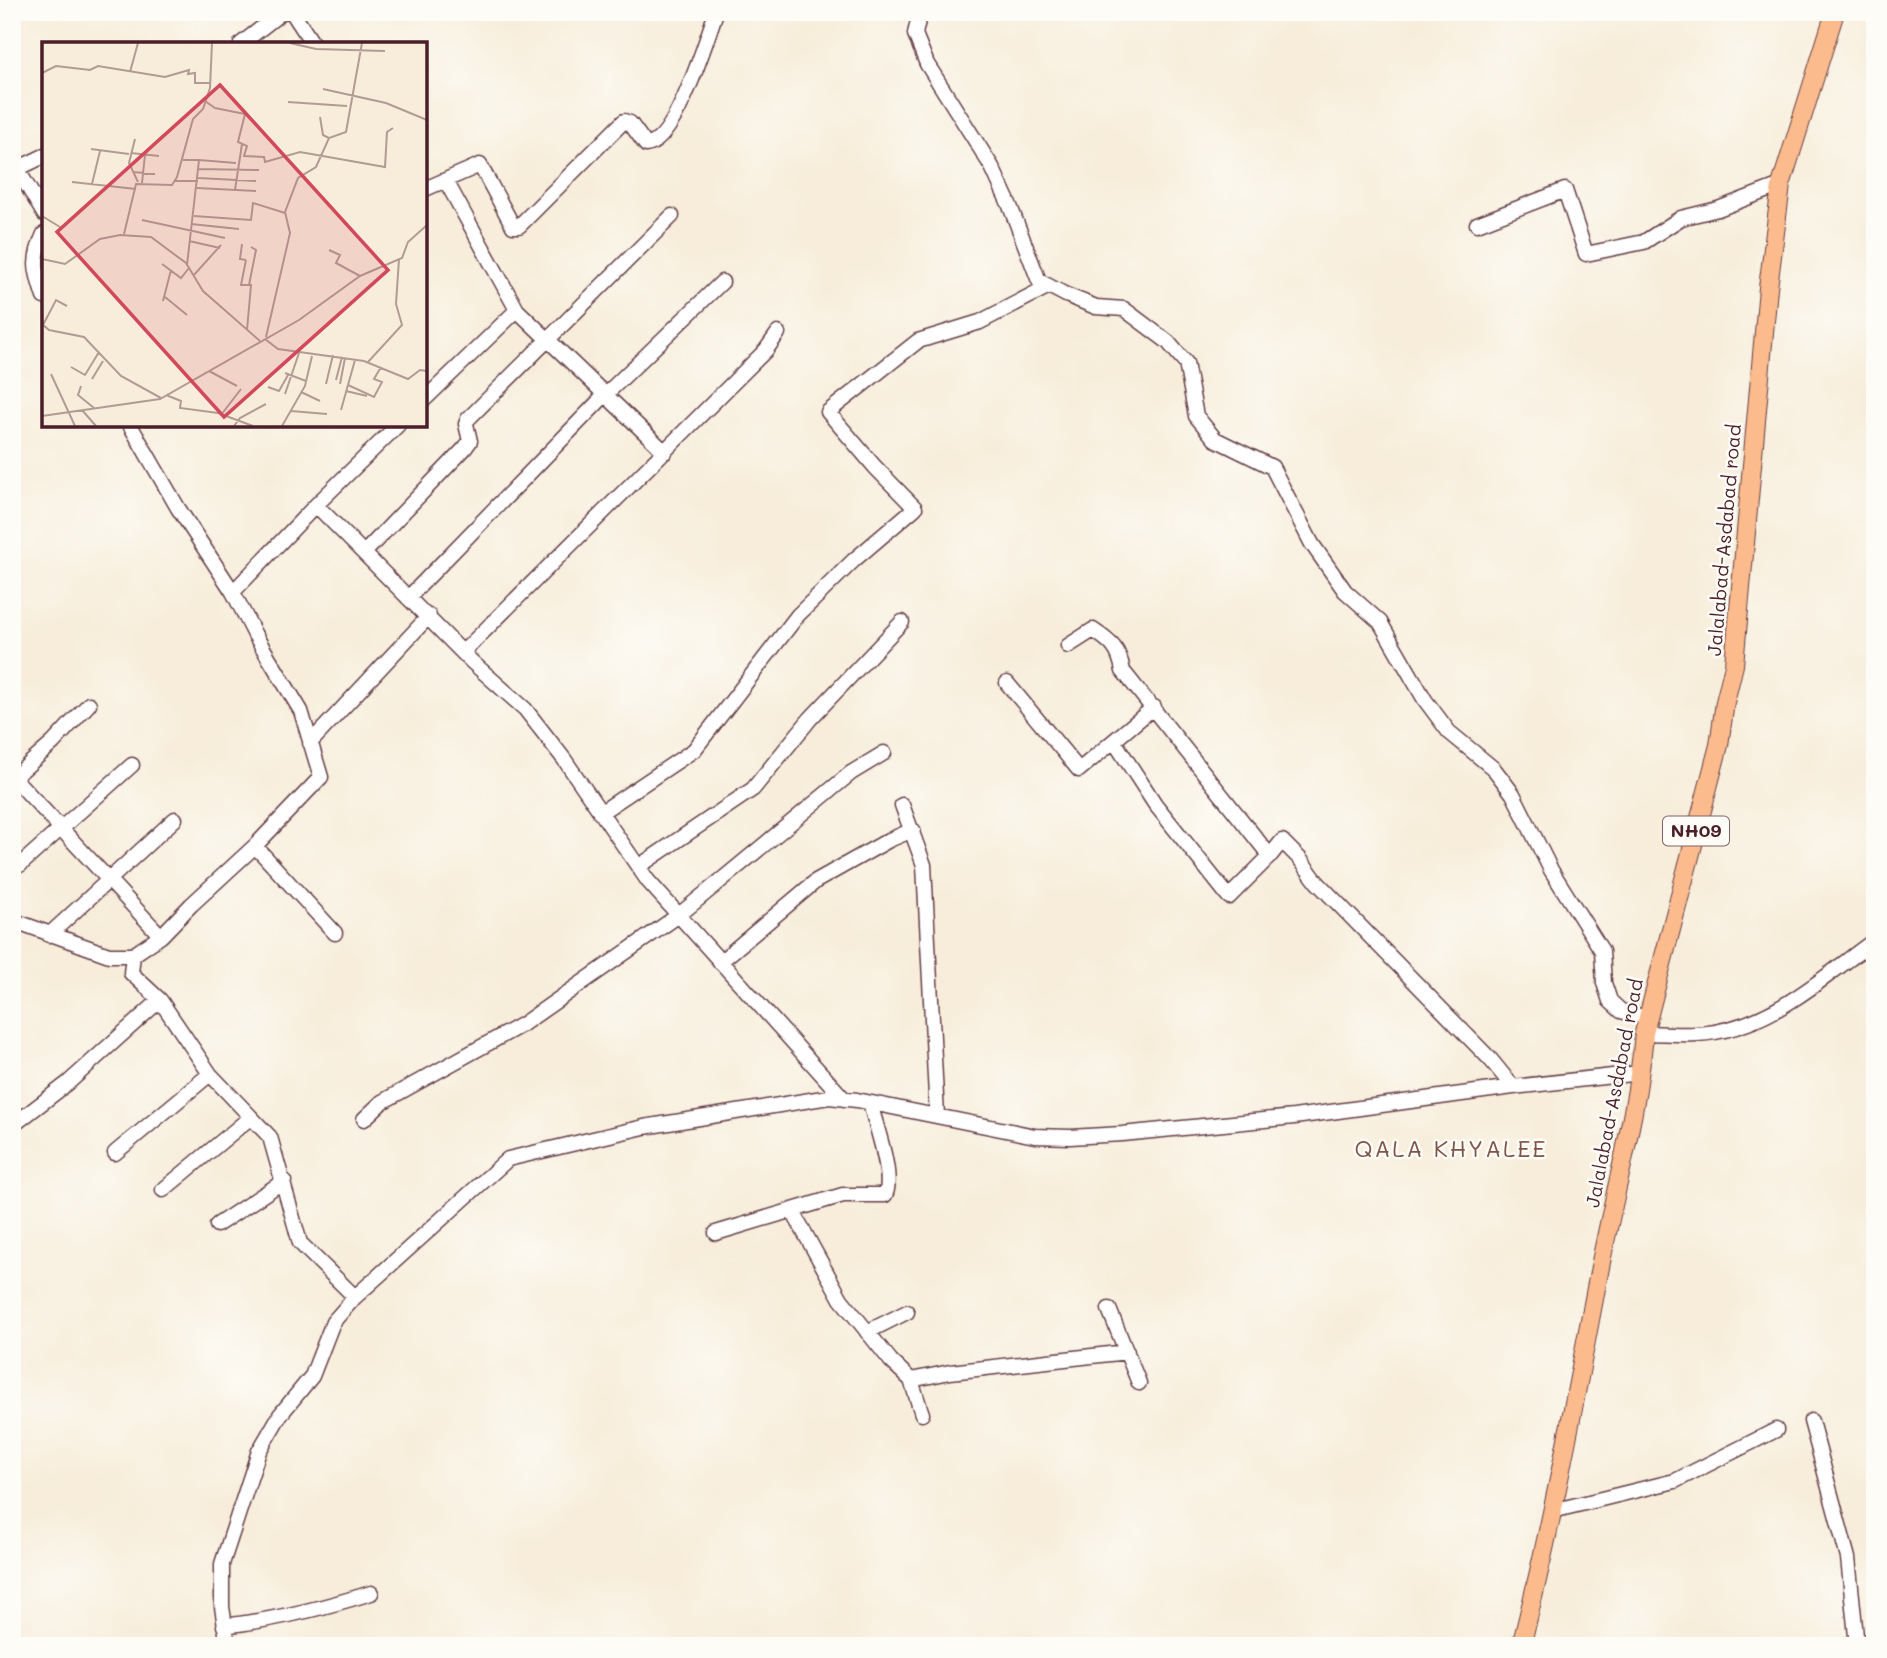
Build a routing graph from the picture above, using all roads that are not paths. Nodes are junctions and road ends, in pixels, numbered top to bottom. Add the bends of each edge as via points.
1 (282, 12) edge
2 (292, 12) edge
3 (716, 12) edge
4 (920, 12) edge
5 (1835, 12) edge
6 (244, 42) edge
7 (312, 42) edge
8 (42, 157) edge
9 (15, 165) edge
10 (446, 181) junction
11 (1781, 185) junction
12 (427, 187) edge
13 (42, 211) edge
14 (673, 216) dead end
15 (1477, 224) dead end
16 (42, 238) edge
17 (722, 282) dead end
18 (1049, 286) junction
19 (42, 288) edge
20 (517, 310) junction
21 (778, 333) dead end
22 (548, 340) junction
23 (605, 395) junction
24 (427, 397) edge
25 (132, 427) edge
26 (396, 427) edge
27 (665, 452) junction
28 (316, 505) junction
29 (364, 553) junction
30 (233, 592) junction
31 (408, 598) junction
32 (429, 616) junction
33 (902, 622) dead end
34 (1068, 646) dead end
35 (463, 652) junction
36 (1007, 683) dead end
37 (89, 704) dead end
38 (1154, 707) junction
39 (1114, 741) junction
40 (310, 743) junction
41 (884, 753) dead end
42 (132, 765) dead end
43 (13, 778) edge
44 (902, 805) dead end
45 (600, 813) junction
46 (175, 819) dead end
47 (61, 830) junction
48 (913, 830) junction
49 (255, 846) junction
50 (1270, 856) junction
51 (20, 865) dead end
52 (638, 867) junction
53 (109, 880) junction
54 (679, 915) junction
55 (12, 920) edge
56 (335, 933) dead end
57 (49, 935) junction
58 (161, 936) junction
59 (1875, 940) edge
60 (133, 955) junction
61 (720, 962) junction
62 (160, 1000) junction
63 (1645, 1025) junction
64 (1640, 1073) junction
65 (210, 1074) junction
66 (1513, 1087) junction
67 (844, 1098) junction
68 (870, 1103) junction
69 (937, 1116) junction
70 (251, 1117) junction
71 (364, 1119) dead end
72 (12, 1126) edge
73 (115, 1153) dead end
74 (284, 1181) junction
75 (163, 1190) dead end
76 (792, 1210) junction
77 (217, 1225) dead end
78 (716, 1233) dead end
79 (355, 1297) junction
80 (1109, 1309) dead end
81 (907, 1312) dead end
82 (867, 1332) junction
83 (1127, 1352) junction
84 (911, 1380) junction
85 (1139, 1383) dead end
86 (922, 1414) dead end
87 (1811, 1421) dead end
88 (1776, 1430) dead end
89 (1552, 1511) junction
90 (371, 1593) dead end
91 (224, 1626) junction
92 (228, 1646) edge
93 (1521, 1646) edge
94 (1857, 1646) edge

1 - 6 street
2 - 7 street
3 - 10 street via 685,98 652,145 646,145 624,121 519,226 513,226 480,166
4 - 18 street via 915,34 927,64 992,167 1039,281
5 - 11 main road, Jalalabad-Asdabad road / NH09
8 - 9 street
9 - 13 street
10 - 12 street
10 - 20 street
11 - 15 street via 1681,218 1644,242 1586,254 1565,190
11 - 63 main road, Jalalabad-Asdabad road / NH09 via 1734,665 1719,744
14 - 22 street
16 - 19 street via 35,262
17 - 23 street
18 - 45 street via 980,322 918,341 828,412 915,508 799,615 694,750
18 - 63 street via 1096,307 1124,309 1168,342 1186,363 1196,416 1215,439 1272,467 1312,544 1345,591 1380,622 1424,701 1449,732 1494,769 1513,794 1550,870 1602,951 1610,1001
20 - 22 street
20 - 24 street
21 - 27 street
22 - 23 street
22 - 29 street via 468,419 470,441 465,448
23 - 27 street
23 - 31 street
25 - 30 street
26 - 28 street
27 - 35 street
28 - 29 street
28 - 30 street
29 - 31 street
30 - 40 street via 301,711
31 - 32 street
32 - 35 street
32 - 40 street
33 - 52 street via 810,719 753,789
34 - 38 street via 1093,630 1109,640 1120,655 1123,671
35 - 45 street via 526,709
36 - 39 street via 1079,770
37 - 43 street
38 - 39 street
38 - 50 street
39 - 50 street via 1155,804 1229,897
40 - 49 street via 321,777
41 - 54 street via 851,773
42 - 47 street
43 - 47 street
44 - 48 street
45 - 52 street
46 - 53 street
47 - 51 street
47 - 53 street
48 - 61 street via 816,881
48 - 69 street via 924,865
49 - 56 street
49 - 58 street
50 - 66 street via 1282,841
52 - 54 street
53 - 57 street
53 - 58 street
54 - 61 street
54 - 71 street via 523,1024 382,1102
55 - 57 street
57 - 60 street via 109,955
58 - 60 street
59 - 63 street via 1777,1011 1758,1019 1699,1034
60 - 62 street via 131,973
61 - 67 street
62 - 65 street
62 - 72 street via 68,1083
63 - 64 main road, Jalalabad-Asdabad road / NH09
64 - 66 street
64 - 89 main road, Jalalabad-Asdabad road / NH09
65 - 70 street
65 - 73 street
66 - 69 street via 1122,1135 1035,1136
67 - 68 street
67 - 79 street via 644,1127 508,1159
68 - 69 street
68 - 76 street via 887,1171 885,1195 843,1195
70 - 74 street via 270,1137
70 - 75 street
74 - 77 street
74 - 79 street via 300,1244
76 - 78 street
76 - 82 street via 831,1284
79 - 91 street via 333,1322 312,1376 280,1415 259,1451 222,1563
80 - 83 street
81 - 82 street
82 - 84 street
83 - 84 street
83 - 85 street
84 - 86 street
87 - 94 street via 1848,1558
88 - 89 street via 1675,1481
89 - 93 main road, Jalalabad-Asdabad road / NH09
90 - 91 street via 327,1607
91 - 92 street

